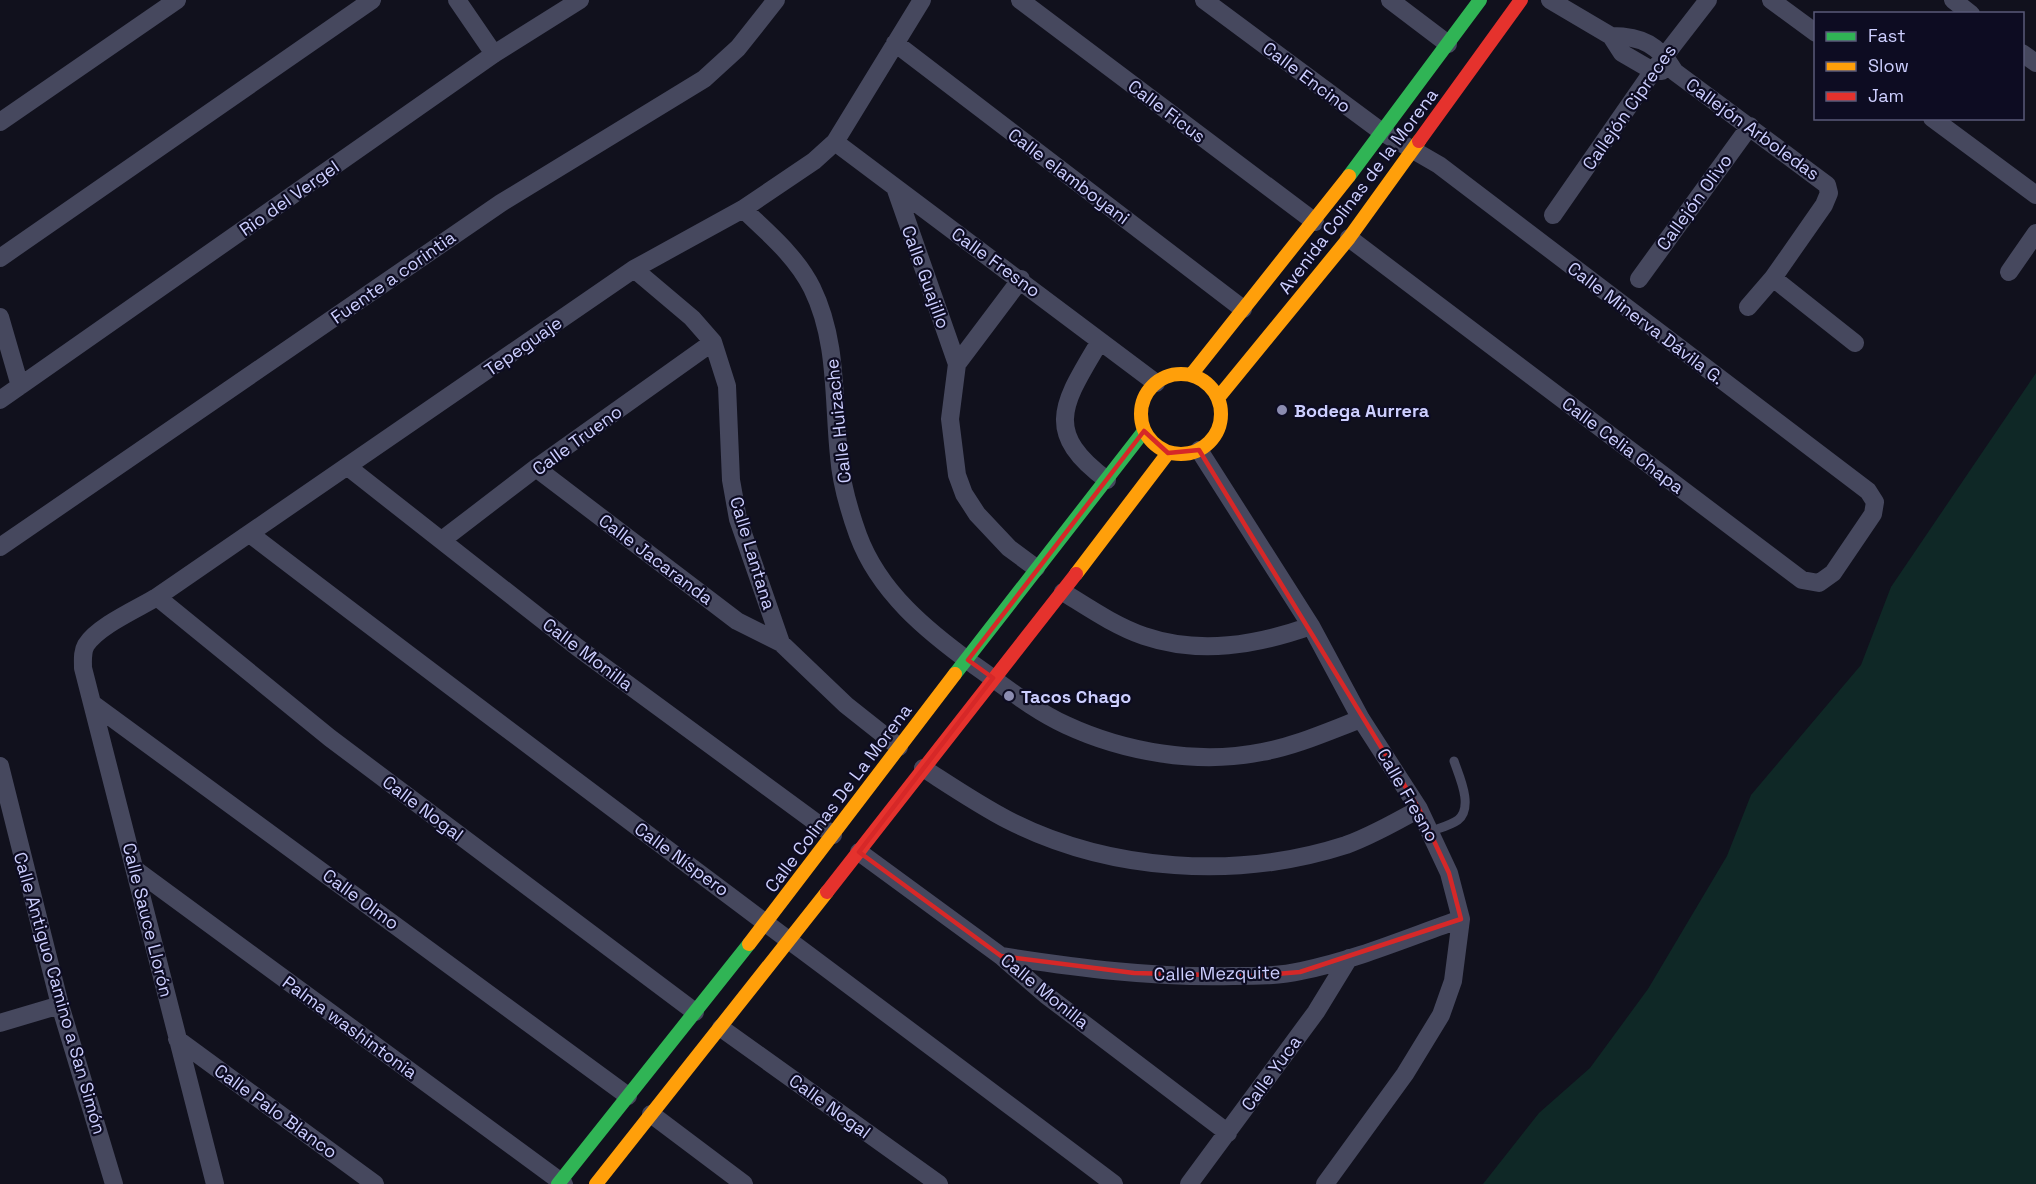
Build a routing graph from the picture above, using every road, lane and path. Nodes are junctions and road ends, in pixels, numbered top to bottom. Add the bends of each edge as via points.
1 (177, 0) edge
2 (372, 0) edge
3 (457, 0) edge
4 (580, 0) edge
5 (776, 0) edge
6 (922, 0) edge
7 (1020, 0) edge
8 (1204, 0) edge
9 (1390, 0) edge
10 (1480, 0) edge
11 (1521, 0) edge
12 (1550, 0) edge
13 (1708, 0) edge
14 (1771, 0) edge
15 (1953, 0) edge
16 (1968, 12) edge
17 (1814, 32) edge
18 (1611, 36) junction
19 (895, 43) junction
20 (1448, 44) junction
21 (494, 54) junction
22 (1665, 55) junction
23 (1653, 71) junction
24 (1675, 72) junction
25 (1935, 120) edge
26 (0, 122) edge
27 (1750, 126) junction
28 (1382, 132) junction
29 (835, 142) junction
30 (1412, 150) junction
31 (896, 190) junction
32 (2036, 195) edge
33 (743, 209) junction
34 (1553, 215) dead end
35 (1315, 222) junction
36 (2036, 233) edge
37 (1349, 238) junction
38 (0, 258) edge
39 (634, 269) junction
40 (2009, 272) dead end
41 (1773, 278) junction
42 (1021, 279) junction
43 (1639, 279) dead end
44 (1748, 307) dead end
45 (1243, 309) junction
46 (0, 317) edge
47 (1100, 340) junction
48 (713, 342) junction
49 (1855, 343) dead end
50 (957, 363) junction
51 (1191, 375) junction
52 (1156, 383) junction
53 (20, 387) junction
54 (1218, 398) junction
55 (0, 400) edge
56 (1144, 431) junction
57 (1198, 450) junction
58 (1168, 453) junction
59 (348, 467) junction
60 (536, 468) junction
61 (1107, 480) junction
62 (1875, 502) joint
63 (250, 534) junction
64 (442, 540) junction
65 (0, 547) edge
66 (1036, 568) junction
67 (1063, 592) junction
68 (157, 597) junction
69 (1311, 626) junction
70 (781, 643) junction
71 (82, 656) joint
72 (968, 660) junction
73 (993, 678) junction
74 (93, 704) junction
75 (1361, 719) junction
76 (899, 747) junction
77 (1454, 761) dead end
78 (0, 766) edge
79 (923, 768) junction
80 (1419, 809) junction
81 (1432, 831) junction
82 (833, 835) junction
83 (860, 852) junction
84 (136, 870) junction
85 (1461, 919) junction
86 (767, 921) junction
87 (791, 940) junction
88 (1001, 956) junction
89 (1349, 958) junction
90 (60, 1005) junction
91 (695, 1012) junction
92 (0, 1023) edge
93 (721, 1028) junction
94 (177, 1040) junction
95 (628, 1096) junction
96 (651, 1114) junction
97 (1228, 1133) junction
98 (561, 1183) edge
99 (114, 1184) edge
100 (215, 1184) edge
101 (375, 1184) edge
102 (596, 1184) edge
103 (744, 1184) edge
104 (939, 1184) edge
105 (1114, 1184) edge
106 (1189, 1184) edge
107 (1325, 1184) edge

1 - 26 street
2 - 38 street
3 - 21 street
4 - 21 street, Rio del Vergel
5 - 65 street, Fuente a corintia via 738,48 704,79 501,203
6 - 19 street, Tepeguaje
7 - 35 street, Calle Ficus
8 - 28 street, Calle Encino
9 - 20 street
10 - 20 street, Avenida Colinas de la Morena
11 - 30 street, Avenida Colinas de la Morena
12 - 18 street, Callejón Arboledas
13 - 22 street, Callejón Cipreces
14 - 17 street
15 - 16 street
18 - 22 street, Callejón Arboledas via 1631,36
18 - 23 street, Callejón Arboledas via 1622,53
19 - 29 street, Tepeguaje
19 - 45 street, Calle elamboyani
20 - 28 street, Avenida Colinas de la Morena
21 - 53 street, Rio del Vergel
22 - 23 street, Callejón Cipreces
22 - 24 street, Callejón Arboledas
23 - 24 street, Callejón Arboledas
23 - 34 street, Callejón Cipreces
24 - 27 street, Callejón Arboledas
25 - 32 street
27 - 41 street, Callejón Arboledas via 1817,175 1829,189 1824,205
27 - 43 street, Callejón Olivo
28 - 30 street, Calle Encino
28 - 35 street, Avenida Colinas de la Morena
29 - 31 street, Calle Fresno
29 - 33 street, Tepeguaje
30 - 37 street, Avenida Colinas de la Morena
30 - 62 street, Calle Minerva Dávila G. via 1439,165 1858,484
31 - 42 street, Calle Fresno
31 - 50 street, Calle Guajillo
33 - 39 street, Tepeguaje
33 - 72 street, Calle Huizache via 790,255 811,287 826,324 833,361 839,458 858,537 884,582 908,612
35 - 45 street, Avenida Colinas de la Morena
36 - 40 street
37 - 54 street, Avenida Colinas de la Morena
37 - 62 street, Calle Celia Chapa via 1802,580 1819,583 1833,573 1873,514
39 - 48 street, Calle Lantana via 692,318
39 - 59 street, Tepeguaje
41 - 44 street
41 - 49 street
42 - 47 street, Calle Fresno
42 - 50 street, Calle Guajillo
45 - 51 street, Avenida Colinas de la Morena
46 - 53 street
47 - 52 street, Calle Fresno
47 - 61 street via 1071,392 1066,428 1067,439 1078,456
48 - 60 street, Calle Trueno
48 - 70 street, Calle Lantana via 727,386 730,459 738,519
50 - 66 street, Calle Guajillo via 950,419 957,475 964,494 1009,548
51 - 52 street via 1179,374
51 - 54 street via 1202,380
52 - 56 street via 1140,410
53 - 55 street, Rio del Vergel
54 - 57 street via 1221,423 1209,444
56 - 58 street via 1158,448
56 - 61 street, Calle Colinas De La Morena
57 - 58 street via 1189,454
57 - 69 street, Calle Fresno
58 - 67 street
59 - 63 street, Tepeguaje
59 - 64 street, Calle Monilla
60 - 64 street, Calle Trueno
60 - 70 street, Calle Jacaranda via 737,621
61 - 66 street, Calle Colinas De La Morena
63 - 68 street, Tepeguaje
63 - 86 street, Calle Níspero via 529,748
64 - 82 street, Calle Monilla via 577,647
66 - 72 street, Calle Colinas De La Morena
67 - 69 street via 1144,636 1179,644 1252,644
67 - 73 street
68 - 71 street, Tepeguaje via 93,637
68 - 91 street, Calle Nogal via 330,738
69 - 75 street, Calle Fresno
70 - 76 street, Calle Lantana via 846,705
71 - 74 street, Calle Sauce Llorón
72 - 73 street, Calle Huizache
72 - 76 street, Calle Colinas De La Morena
73 - 75 street, Calle Huizache via 1064,725 1135,749 1176,754 1260,753
73 - 79 street
74 - 84 street, Calle Sauce Llorón
74 - 95 street, Calle Olmo
75 - 80 street, Calle Fresno
76 - 82 street, Calle Colinas De La Morena
77 - 81 lane via 1463,792 1462,814 1458,820
78 - 90 street, Calle Antiguo Camino a San Simón
79 - 80 street via 1010,821 1086,849 1157,864 1263,863 1312,854 1348,844
79 - 83 street
80 - 81 street, Calle Fresno
81 - 85 street, Calle Fresno via 1449,873
82 - 86 street, Calle Colinas De La Morena
83 - 87 street
83 - 88 street, Calle Monilla
84 - 94 street, Calle Sauce Llorón
84 - 98 street, Palma washintonia
85 - 89 street, Calle Mezquite
85 - 107 street, Calle Fresno via 1453,981 1441,1015 1405,1074
86 - 87 street, Calle Níspero
86 - 91 street, Calle Colinas De La Morena
87 - 93 street
87 - 105 street, Calle Níspero
88 - 89 street, Calle Mezquite via 1196,977 1300,972
88 - 97 street, Calle Monilla via 1046,995
89 - 97 street, Calle Yuca
90 - 92 street
90 - 99 street, Calle Antiguo Camino a San Simón
91 - 95 street, Calle Colinas De La Morena
93 - 96 street
93 - 104 street, Calle Nogal
94 - 100 street, Calle Sauce Llorón
94 - 101 street, Calle Palo Blanco
95 - 98 street, Calle Colinas De La Morena
96 - 102 street
96 - 103 street
97 - 106 street, Calle Yuca

